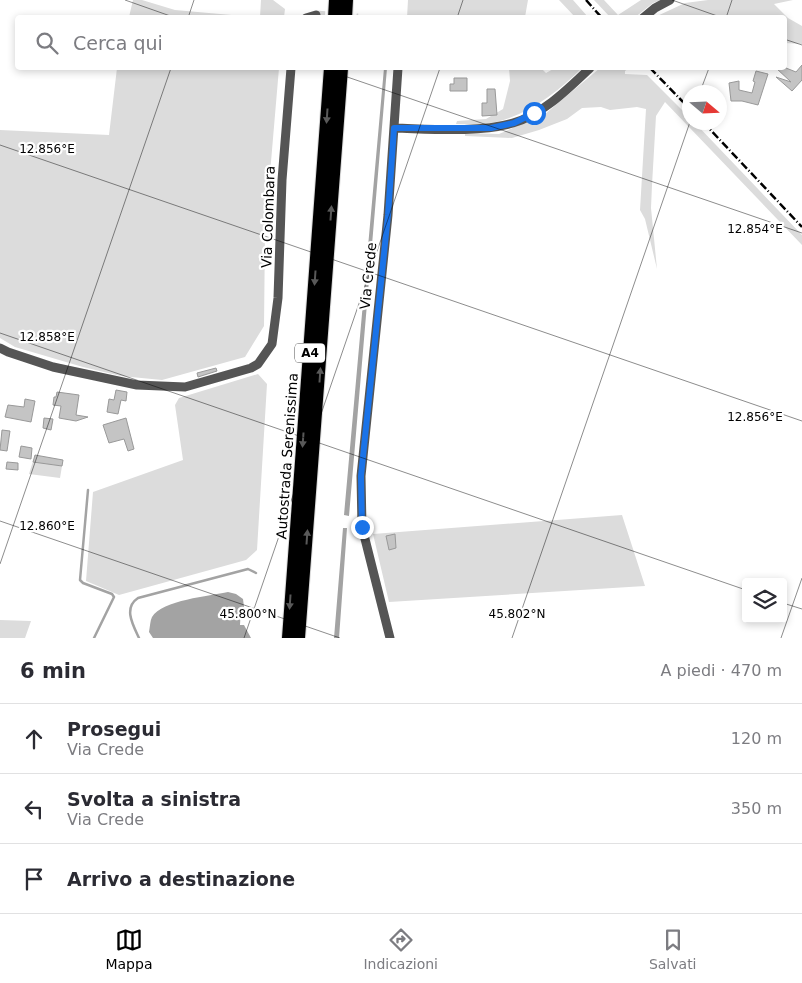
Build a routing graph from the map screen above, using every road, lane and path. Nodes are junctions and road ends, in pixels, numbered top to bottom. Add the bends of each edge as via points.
1 (335, 0) edge
2 (347, 0) edge
3 (670, 0) edge
4 (334, 15) edge
5 (346, 15) edge
6 (646, 15) edge
7 (291, 70) edge
8 (330, 70) edge
9 (342, 70) edge
10 (398, 70) edge
11 (588, 70) edge
12 (394, 128) junction
13 (0, 348) edge
14 (288, 638) edge
15 (299, 638) edge
16 (390, 638) edge

1 - 4 highway
2 - 5 highway
3 - 6 street
7 - 13 street, Via Colombara via 282,180 278,298 272,344 258,364 185,387 137,385 53,367
8 -> 14 highway, Autostrada Serenissima / A4
15 -> 9 highway, Autostrada Serenissima / A4
10 - 12 street
11 - 12 street via 565,92 514,123 491,128
12 - 16 street, Via Crede via 361,476 362,527

